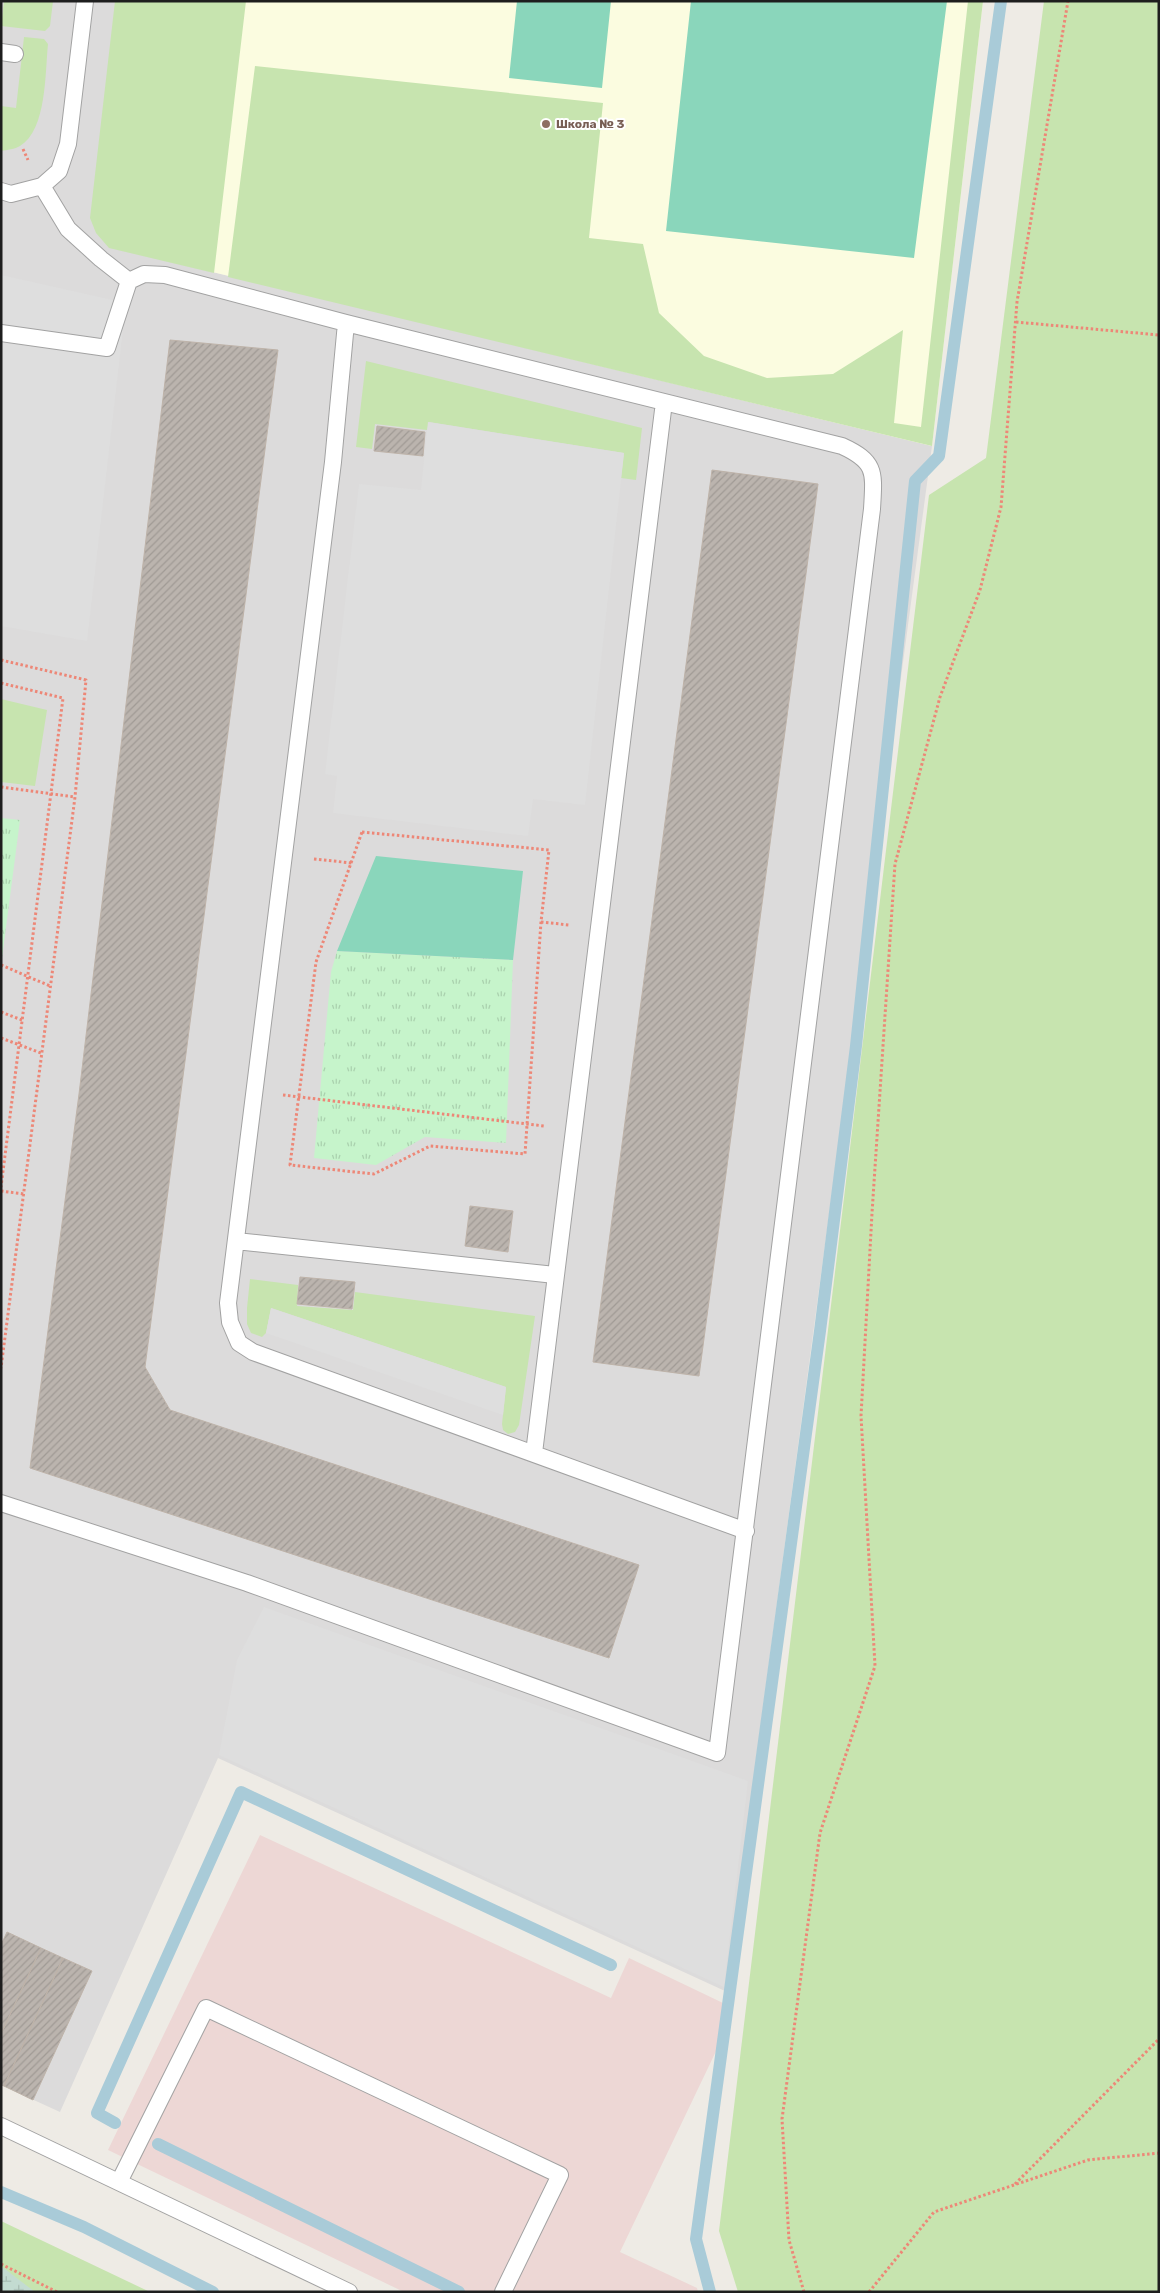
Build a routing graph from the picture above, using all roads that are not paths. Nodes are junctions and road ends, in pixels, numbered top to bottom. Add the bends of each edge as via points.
1 (85, 1) edge
2 (42, 186) junction
3 (1, 191) edge
4 (129, 282) junction
5 (346, 323) junction
6 (1, 332) edge
7 (664, 402) junction
8 (236, 1241) junction
9 (555, 1275) junction
10 (534, 1453) junction
11 (1, 1503) edge
12 (746, 1531) junction
13 (1, 2126) edge
14 (119, 2182) junction
15 (349, 2292) edge
16 (504, 2292) edge

1 - 2 lane via 68,144 59,171
2 - 3 lane via 11,194
2 - 4 lane via 68,228
4 - 5 lane via 144,274 165,275
4 - 6 lane via 107,348
5 - 7 lane
5 - 8 lane via 333,462
7 - 9 lane
7 - 12 lane via 842,446 862,455 874,475
8 - 9 lane
8 - 10 lane via 228,1303 230,1322 239,1343 253,1352
9 - 10 lane
10 - 12 lane
11 - 12 lane via 247,1583 717,1753
13 - 14 lane
14 - 15 lane
14 - 16 lane via 206,2008 560,2175

